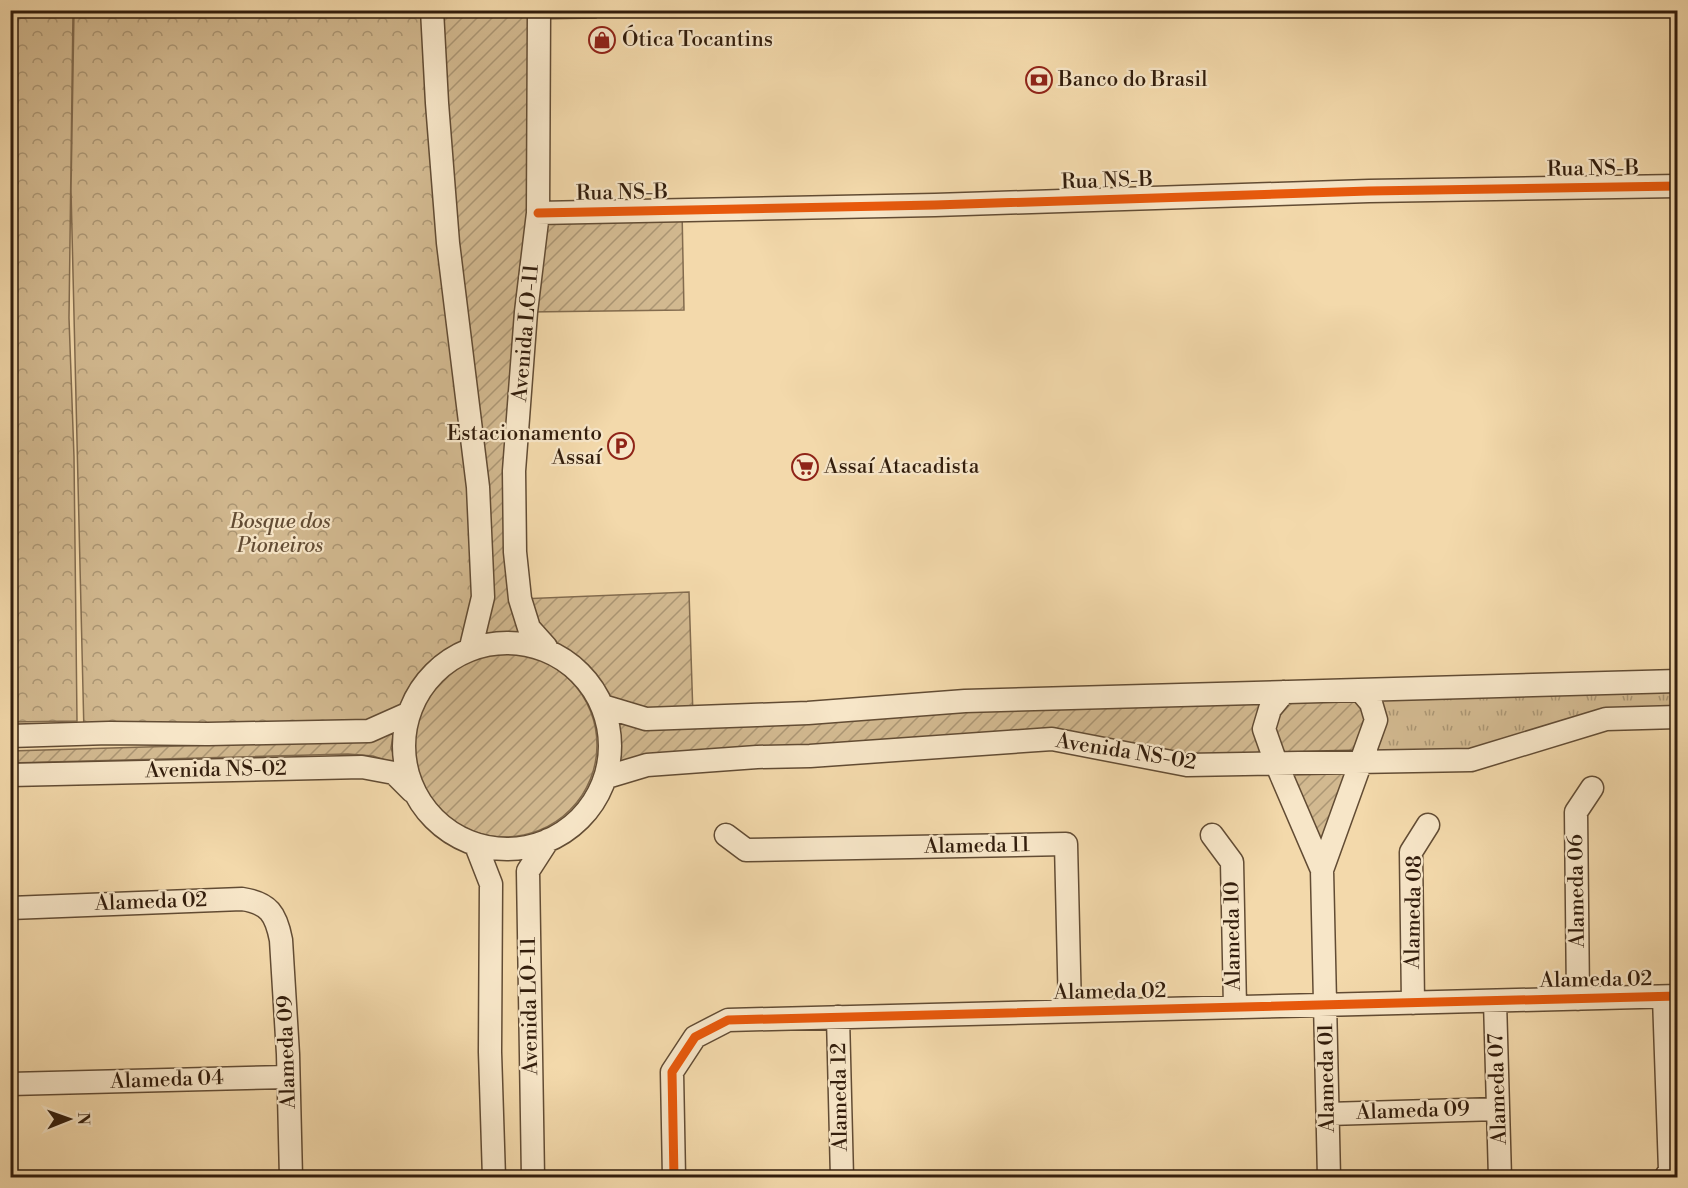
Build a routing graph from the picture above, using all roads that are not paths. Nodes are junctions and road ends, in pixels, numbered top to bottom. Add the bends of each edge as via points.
1 (432, 10) edge
2 (539, 10) edge
3 (1677, 186) edge
4 (538, 213) junction
5 (546, 646) junction
6 (471, 647) junction
7 (1677, 681) edge
8 (1360, 690) junction
9 (1284, 692) junction
10 (606, 707) junction
11 (405, 715) junction
12 (1677, 717) edge
13 (10, 736) edge
14 (1361, 762) junction
15 (1276, 764) junction
16 (10, 775) edge
17 (607, 777) junction
18 (1592, 788) dead end
19 (412, 791) junction
20 (1428, 825) dead end
21 (726, 835) dead end
22 (1212, 835) dead end
23 (548, 840) junction
24 (477, 848) junction
25 (1322, 870) junction
26 (10, 908) edge
27 (278, 926) joint
28 (1671, 997) edge
29 (1578, 999) junction
30 (1495, 1001) junction
31 (1413, 1003) junction
32 (1325, 1005) junction
33 (1235, 1007) junction
34 (1070, 1011) junction
35 (838, 1017) junction
36 (288, 1077) junction
37 (10, 1084) edge
38 (1498, 1108) junction
39 (1328, 1114) junction
40 (291, 1178) edge
41 (494, 1178) edge
42 (533, 1178) edge
43 (674, 1178) edge
44 (842, 1178) edge
45 (1329, 1178) edge
46 (1500, 1178) edge
47 (1665, 1178) edge

1 - 6 street via 448,243 478,487 483,597
2 - 4 street, Avenida LO-11
3 - 4 street, Rua NS-B
4 - 5 street, Avenida LO-11 via 514,471 514,552 520,599 529,628
5 - 6 street via 503,643
5 - 10 street via 578,670
6 - 11 street via 439,668
7 - 8 street, Avenida NS-02
8 - 9 street, Avenida NS-02
8 - 14 street, Alameda 01 via 1371,703 1376,720
9 - 10 street, Avenida NS-02 via 965,701 808,713 646,719
9 - 15 street, Alameda 01 via 1270,709 1264,729
10 - 17 street
11 - 13 street, Avenida NS-02 via 369,731
11 - 19 street via 406,762
12 - 14 street, Avenida NS-02 via 1606,719 1471,760
14 - 15 street, Avenida NS-02
14 - 25 street, Alameda 01
15 - 17 street, Avenida NS-02 via 1187,765 1052,739 647,765
15 - 25 street, Alameda 01
16 - 19 street, Avenida NS-02 via 362,767 394,773
17 - 23 street via 572,824
18 - 29 street, Alameda 06 via 1576,812
19 - 24 street via 441,828
20 - 31 street, Alameda 08 via 1411,852
21 - 34 street, Alameda 11 via 746,850 1066,844
22 - 33 street, Alameda 10 via 1232,862
23 - 24 street via 514,850
23 - 42 street, Avenida LO-11 via 528,871
24 - 41 street, Avenida LO-11 via 491,884
25 - 32 street, Alameda 01
26 - 27 street, Alameda 02 via 242,898 258,901
27 - 36 street, Alameda 09 via 282,940
28 - 29 street, Alameda 02
28 - 47 street, Alameda 02 via 1670,1170
29 - 30 street, Alameda 02
30 - 31 street, Alameda 02
30 - 38 street, Alameda 07
31 - 32 street, Alameda 02
32 - 33 street, Alameda 02
32 - 39 street, Alameda 01
33 - 34 street, Alameda 02
34 - 35 street, Alameda 02
35 - 43 street, Alameda 02 via 728,1020 695,1037 672,1072
35 - 44 street, Alameda 12
36 - 37 street, Alameda 04
36 - 40 street, Alameda 09
38 - 39 street, Alameda 09
38 - 46 street, Alameda 07
39 - 45 street, Alameda 01

